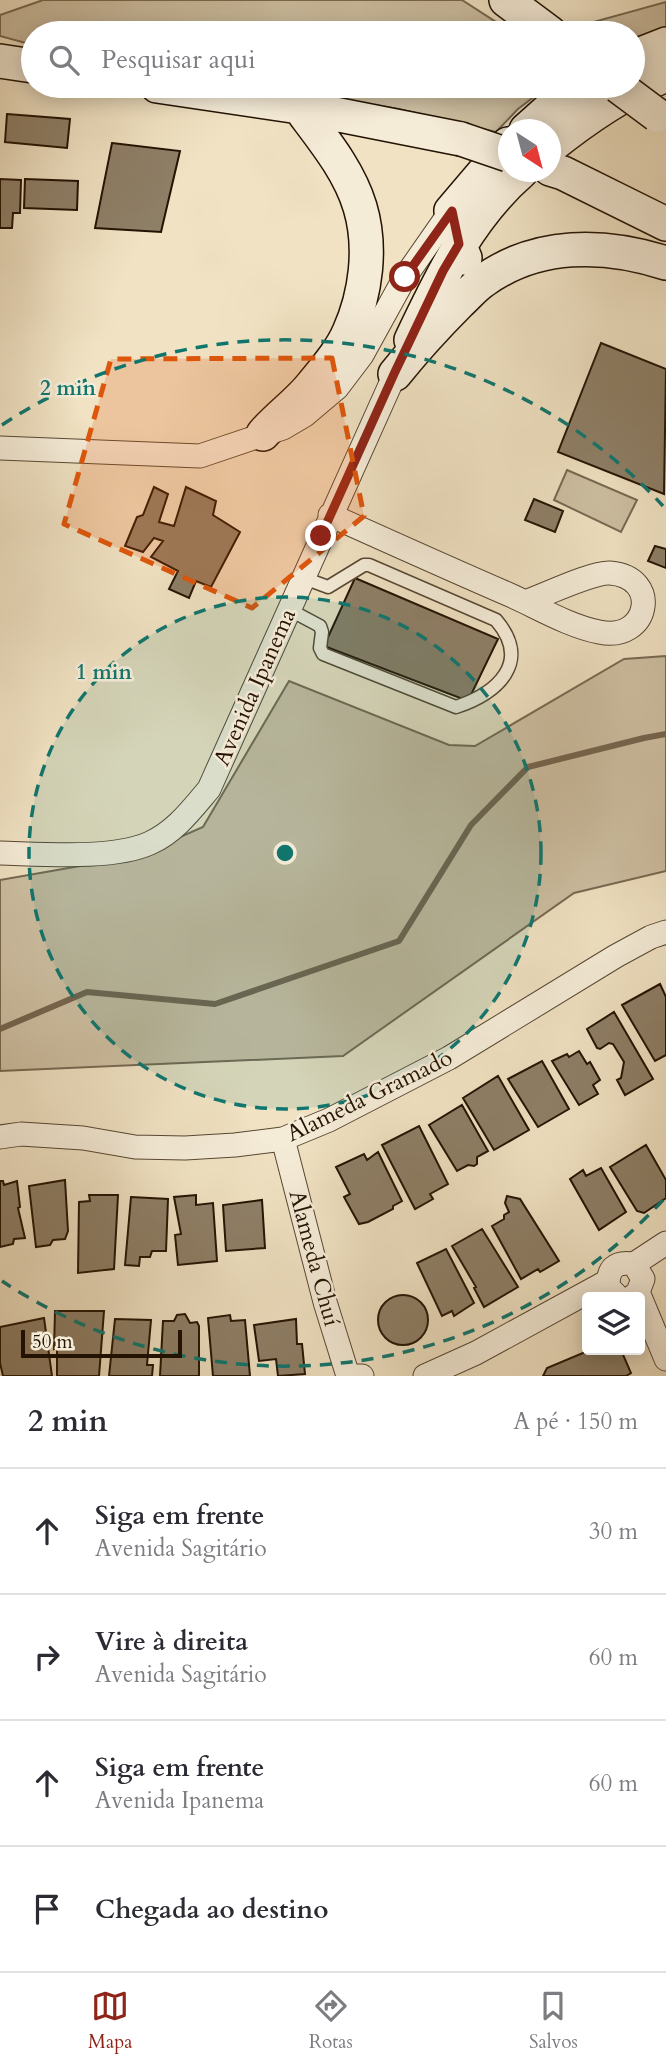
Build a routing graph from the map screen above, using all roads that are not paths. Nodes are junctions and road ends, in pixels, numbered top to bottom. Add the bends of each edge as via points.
1 (506, 0) edge
2 (534, 21) edge
3 (666, 44) edge
4 (645, 52) edge
5 (666, 75) edge
6 (645, 85) edge
7 (238, 98) edge
8 (562, 98) edge
9 (621, 98) edge
10 (634, 98) edge
11 (299, 107) junction
12 (538, 119) edge
13 (662, 119) edge
14 (498, 151) edge
15 (561, 154) edge
16 (498, 157) edge
17 (561, 166) edge
18 (510, 182) edge
19 (452, 211) junction
20 (666, 224) edge
21 (459, 244) junction
22 (666, 263) edge
23 (481, 282) junction
24 (394, 374) junction
25 (263, 434) junction
26 (0, 448) edge
27 (330, 515) junction
28 (304, 578) junction
29 (525, 602) dead end
30 (288, 609) junction
31 (0, 853) edge
32 (666, 932) edge
33 (0, 1138) edge
34 (283, 1139) junction
35 (666, 1243) edge
36 (624, 1292) edge
37 (582, 1309) edge
38 (645, 1326) edge
39 (666, 1359) edge
40 (348, 1376) edge
41 (362, 1376) edge
42 (425, 1376) edge

1 - 2 main road
3 - 4 main road
5 - 6 main road
7 - 11 main road
8 - 12 main road
9 - 15 main road via 584,119
10 - 13 main road, bridge
11 - 14 main road, bridge via 461,139
11 - 25 main road via 335,155 360,205 366,262 362,294 348,334 310,388
16 - 19 main road
17 - 20 main road
18 - 21 main road
19 - 21 main road
19 - 25 street via 337,388 305,415
21 - 23 main road
21 - 24 main road
22 - 23 main road via 602,248 552,251 511,263
23 - 24 main road
24 - 27 street, Avenida Ipanema
25 - 26 street via 200,456
27 - 28 street, Avenida Ipanema
27 - 29 street
28 - 30 street, Avenida Ipanema
28 - 30 lane via 328,587 369,565 496,620 513,648 508,673 491,691 456,707 323,654 320,626
30 - 31 street, Avenida Ipanema via 209,789 184,819 150,843 111,853
32 - 34 street, Alameda Gramado via 616,956 449,1058
33 - 34 street, Alameda Gramado via 34,1135 186,1148
34 - 40 street, Alameda Chuí
35 - 36 street via 634,1265 643,1279
37 - 42 street
38 - 39 street
40 - 41 street

